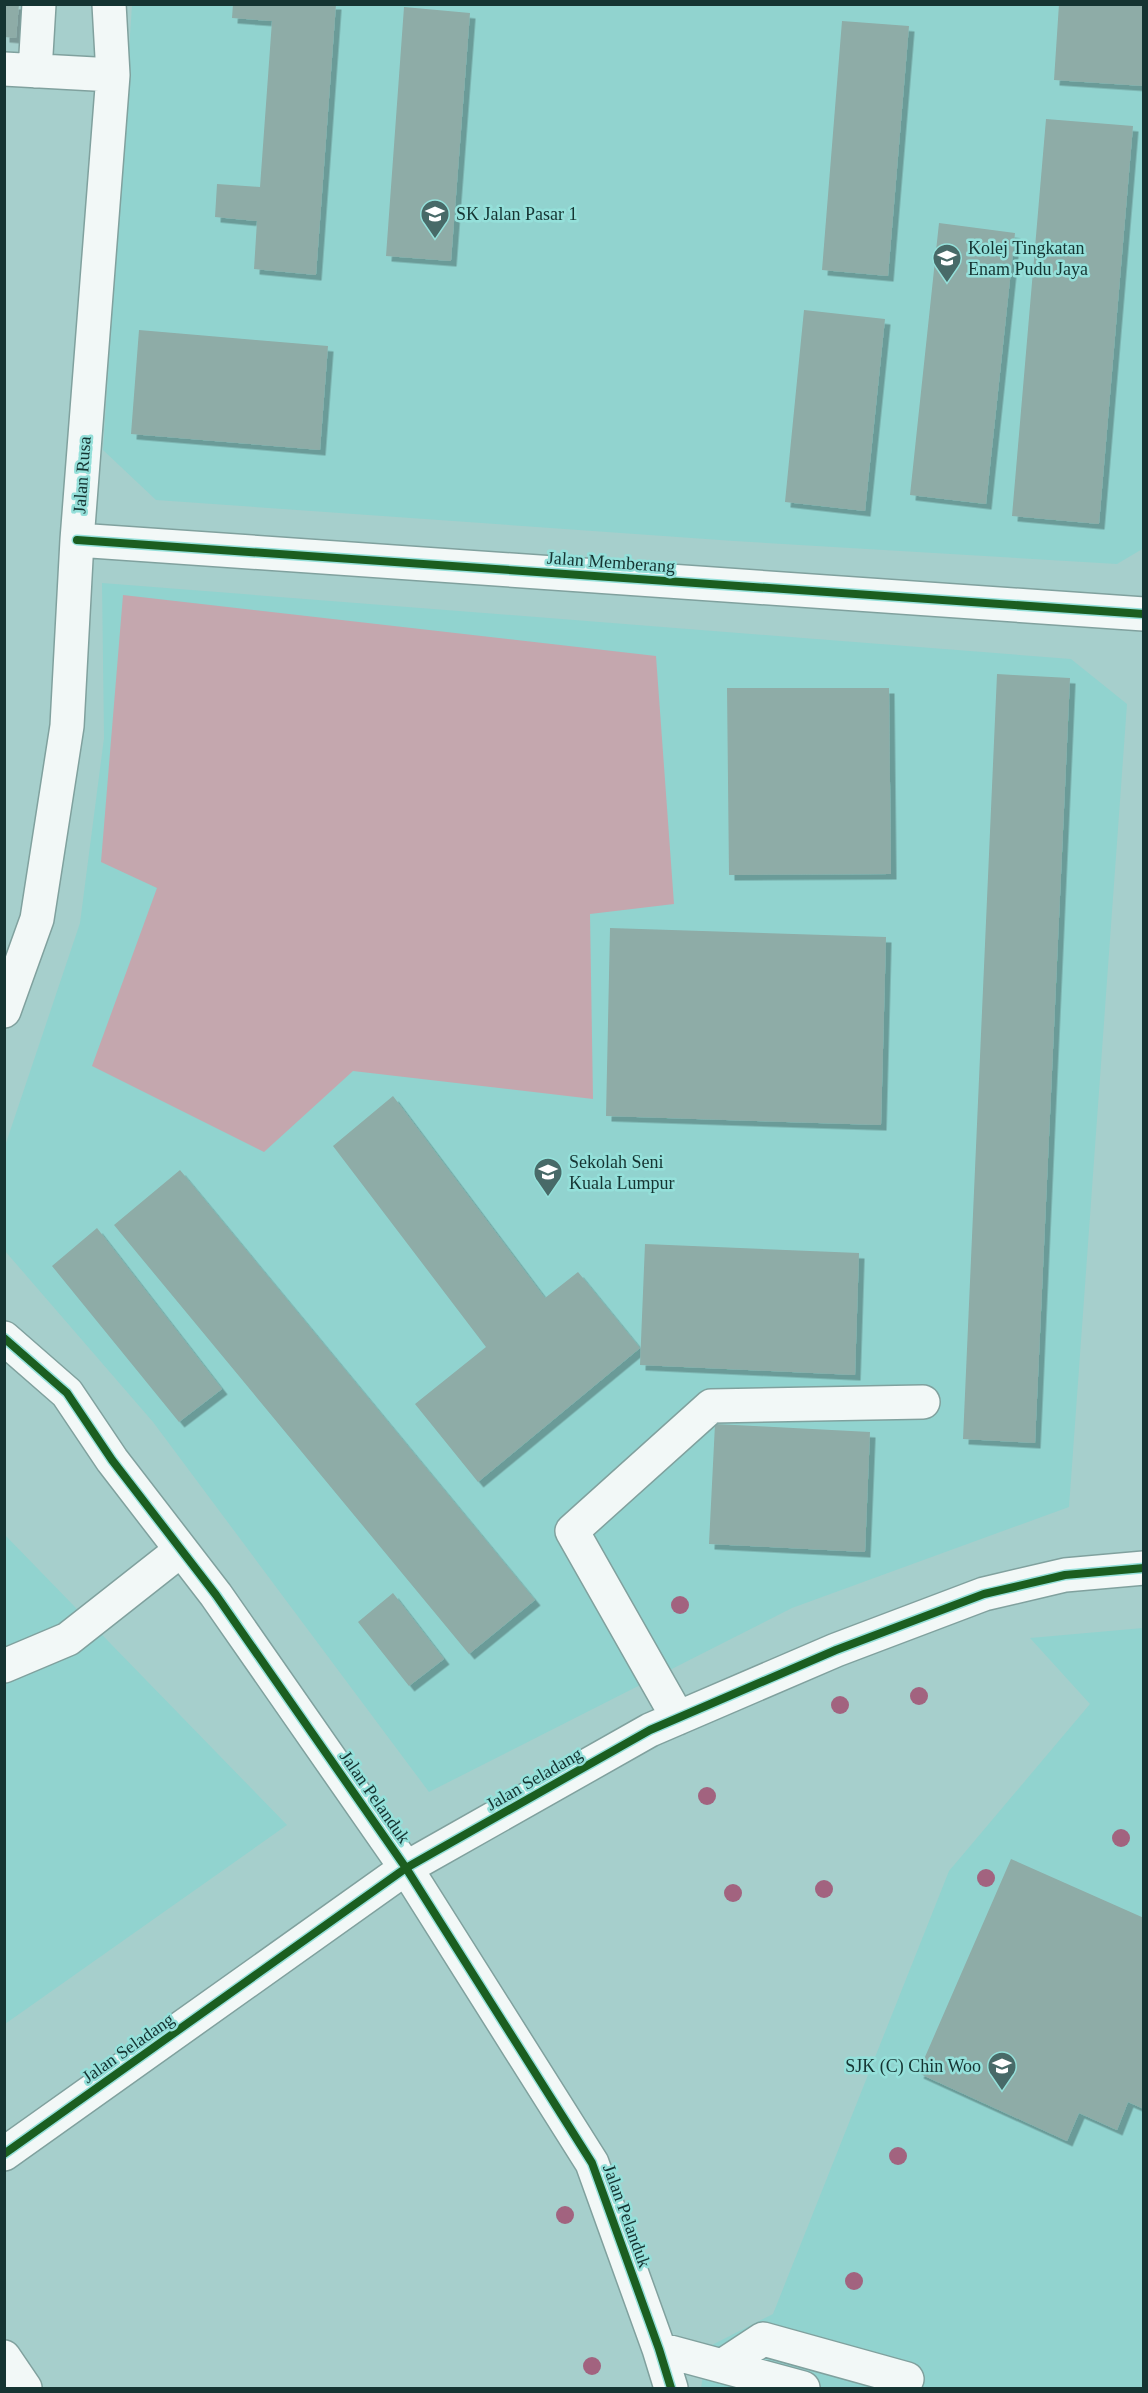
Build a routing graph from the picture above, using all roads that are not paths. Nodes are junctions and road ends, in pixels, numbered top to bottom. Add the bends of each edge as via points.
1 (39, 4) edge
2 (109, 4) edge
3 (20, 70) edge
4 (113, 75) junction
5 (77, 540) junction
6 (1143, 614) edge
7 (4, 1011) edge
8 (4, 1338) edge
9 (923, 1402) dead end
10 (181, 1550) junction
11 (1143, 1568) edge
12 (4, 1666) edge
13 (678, 1718) junction
14 (406, 1868) junction
15 (4, 2154) edge
16 (659, 2349) junction
17 (4, 2357) edge
18 (907, 2379) dead end
19 (735, 2381) edge
20 (24, 2388) edge
21 (671, 2388) edge
22 (803, 2388) edge

1 - 3 street
2 - 4 street, Jalan Rusa
3 - 4 street
4 - 5 street, Jalan Rusa
5 - 6 street, Jalan Memberang
5 - 7 street, Jalan Rusa via 68,726 54,824 37,920
8 - 10 street, Jalan Pelanduk via 67,1393
9 - 13 street via 711,1406 572,1531
10 - 12 street via 68,1639
10 - 14 street, Jalan Pelanduk
11 - 13 street, Jalan Seladang via 1065,1575 984,1594 836,1650
13 - 14 street, Jalan Seladang via 650,1730
14 - 15 street, Jalan Seladang
14 - 16 street, Jalan Pelanduk via 592,2163
16 - 19 street
16 - 21 street, Jalan Pelanduk
17 - 20 street
18 - 19 street via 763,2339
19 - 22 street

